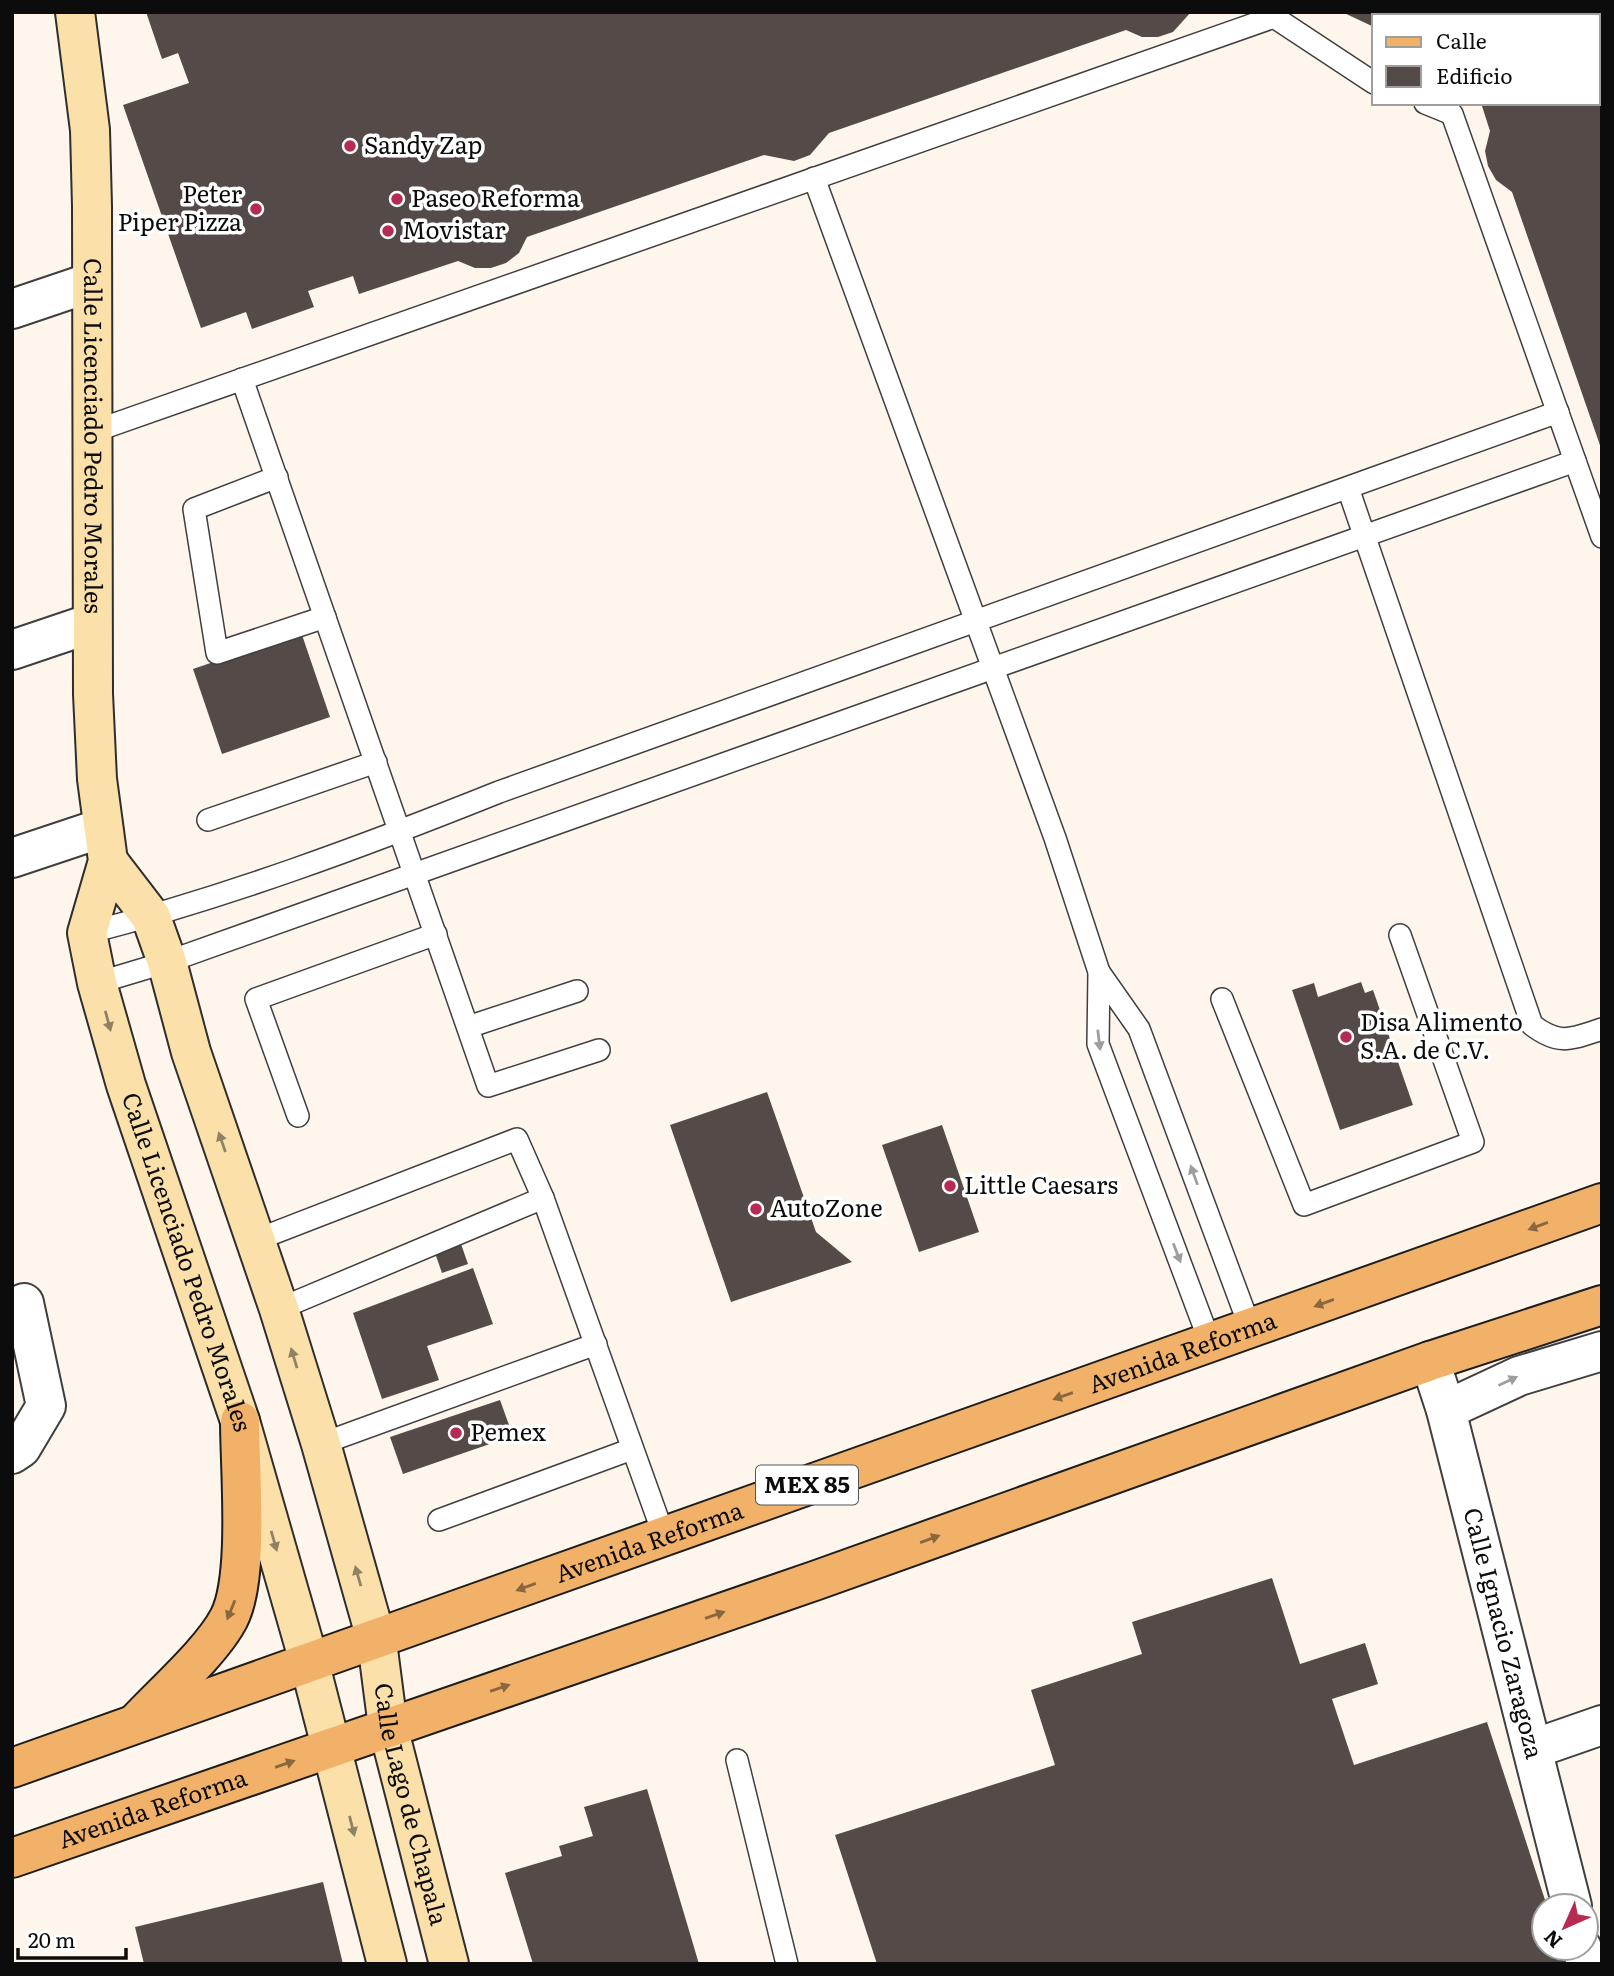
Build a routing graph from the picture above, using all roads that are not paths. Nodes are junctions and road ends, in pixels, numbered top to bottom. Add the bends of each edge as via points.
1 (75, 12) edge
2 (1372, 82) edge
3 (1429, 105) edge
4 (814, 178) junction
5 (92, 282) junction
6 (12, 309) edge
7 (242, 379) junction
8 (1558, 412) junction
9 (92, 432) junction
10 (1575, 461) junction
11 (277, 477) junction
12 (1348, 488) junction
13 (1365, 536) junction
14 (1602, 537) edge
15 (326, 617) junction
16 (978, 620) junction
17 (92, 623) junction
18 (12, 650) edge
19 (995, 668) junction
20 (376, 762) junction
21 (208, 820) dead end
22 (401, 831) junction
23 (105, 844) junction
24 (12, 859) edge
25 (415, 873) junction
26 (151, 917) junction
27 (87, 933) junction
28 (436, 934) junction
29 (1400, 935) dead end
30 (167, 962) junction
31 (1099, 972) junction
32 (97, 983) junction
33 (577, 991) dead end
34 (1222, 999) dead end
35 (468, 1027) junction
36 (1602, 1029) edge
37 (599, 1050) dead end
38 (298, 1116) dead end
39 (543, 1198) junction
40 (1602, 1203) edge
41 (256, 1240) junction
42 (24, 1303) dead end
43 (1602, 1305) edge
44 (279, 1309) junction
45 (1251, 1331) junction
46 (596, 1344) junction
47 (1211, 1345) junction
48 (1602, 1351) edge
49 (1430, 1362) junction
50 (1446, 1410) junction
51 (240, 1421) junction
52 (321, 1444) junction
53 (632, 1448) junction
54 (12, 1454) edge
55 (439, 1520) dead end
56 (664, 1536) junction
57 (377, 1642) junction
58 (310, 1665) junction
59 (1602, 1725) edge
60 (134, 1726) junction
61 (388, 1727) junction
62 (331, 1748) junction
63 (1533, 1749) junction
64 (737, 1760) dead end
65 (12, 1768) edge
66 (12, 1858) edge
67 (1569, 1892) edge
68 (387, 1964) edge
69 (449, 1964) edge
70 (787, 1964) edge

1 - 5 street, Calle Licenciado Pedro Morales via 90,130
2 - 4 lane via 1274,18
3 - 8 lane via 1452,114
4 - 7 lane
4 - 16 lane
5 - 6 street
5 - 9 street, Calle Licenciado Pedro Morales
7 - 9 lane
7 - 11 lane
8 - 10 lane
8 - 12 lane
9 - 17 street, Calle Licenciado Pedro Morales
10 - 13 lane
10 - 14 lane
11 - 15 lane
11 - 15 lane via 194,509 217,653
12 - 13 lane
12 - 16 lane
13 - 19 lane
13 - 36 lane via 1532,1024 1550,1038 1570,1040
15 - 20 lane
16 - 19 lane
16 - 22 lane
17 - 18 street
17 - 23 street, Calle Licenciado Pedro Morales via 93,706
19 - 25 lane
19 - 31 lane
20 - 21 lane
20 - 22 lane
22 - 25 lane
22 - 26 lane
23 - 24 street
23 - 26 street
23 - 27 street, Calle Licenciado Pedro Morales
25 - 28 lane
25 - 30 lane
26 - 27 lane
26 - 30 street
27 - 32 street, Calle Licenciado Pedro Morales
28 - 35 lane
28 - 38 lane via 257,999
29 - 34 lane via 1473,1142 1304,1205
30 - 32 lane
41 -> 30 street via 191,1052
45 -> 31 lane via 1139,1028
31 -> 47 lane via 1098,1044
32 -> 51 street, Calle Licenciado Pedro Morales via 126,1085
33 - 35 lane
35 - 37 lane via 488,1086
39 - 41 lane via 517,1139
39 - 44 lane
39 - 46 lane
40 -> 45 main road, Avenida Reforma / MEX 85
41 - 44 street
42 - 54 street via 46,1406 21,1448
43 - 49 main road, Avenida Reforma
52 -> 44 street
45 - 47 main road, Avenida Reforma / MEX 85
46 - 52 lane
46 - 53 lane
47 -> 56 main road, Avenida Reforma / MEX 85
50 -> 48 street via 1519,1376
49 - 50 street, Calle Ignacio Zaragoza
61 -> 49 main road, Avenida Reforma
50 - 63 street, Calle Ignacio Zaragoza
51 -> 58 street, Calle Licenciado Pedro Morales
51 -> 60 main road via 240,1583 229,1617
57 -> 52 street
53 - 55 lane
53 - 56 lane
56 -> 57 main road, Avenida Reforma / MEX 85
57 - 58 main road, Avenida Reforma / MEX 85
57 - 61 street, Calle Lago de Chapala
58 - 60 main road, Avenida Reforma / MEX 85
58 - 62 street
59 - 63 street
60 - 65 main road, Avenida Reforma / MEX 85
61 - 62 main road, Avenida Reforma
61 - 69 street, Calle Lago de Chapala
66 -> 62 main road, Avenida Reforma
62 -> 68 street
63 - 67 street, Calle Ignacio Zaragoza
64 - 70 lane

